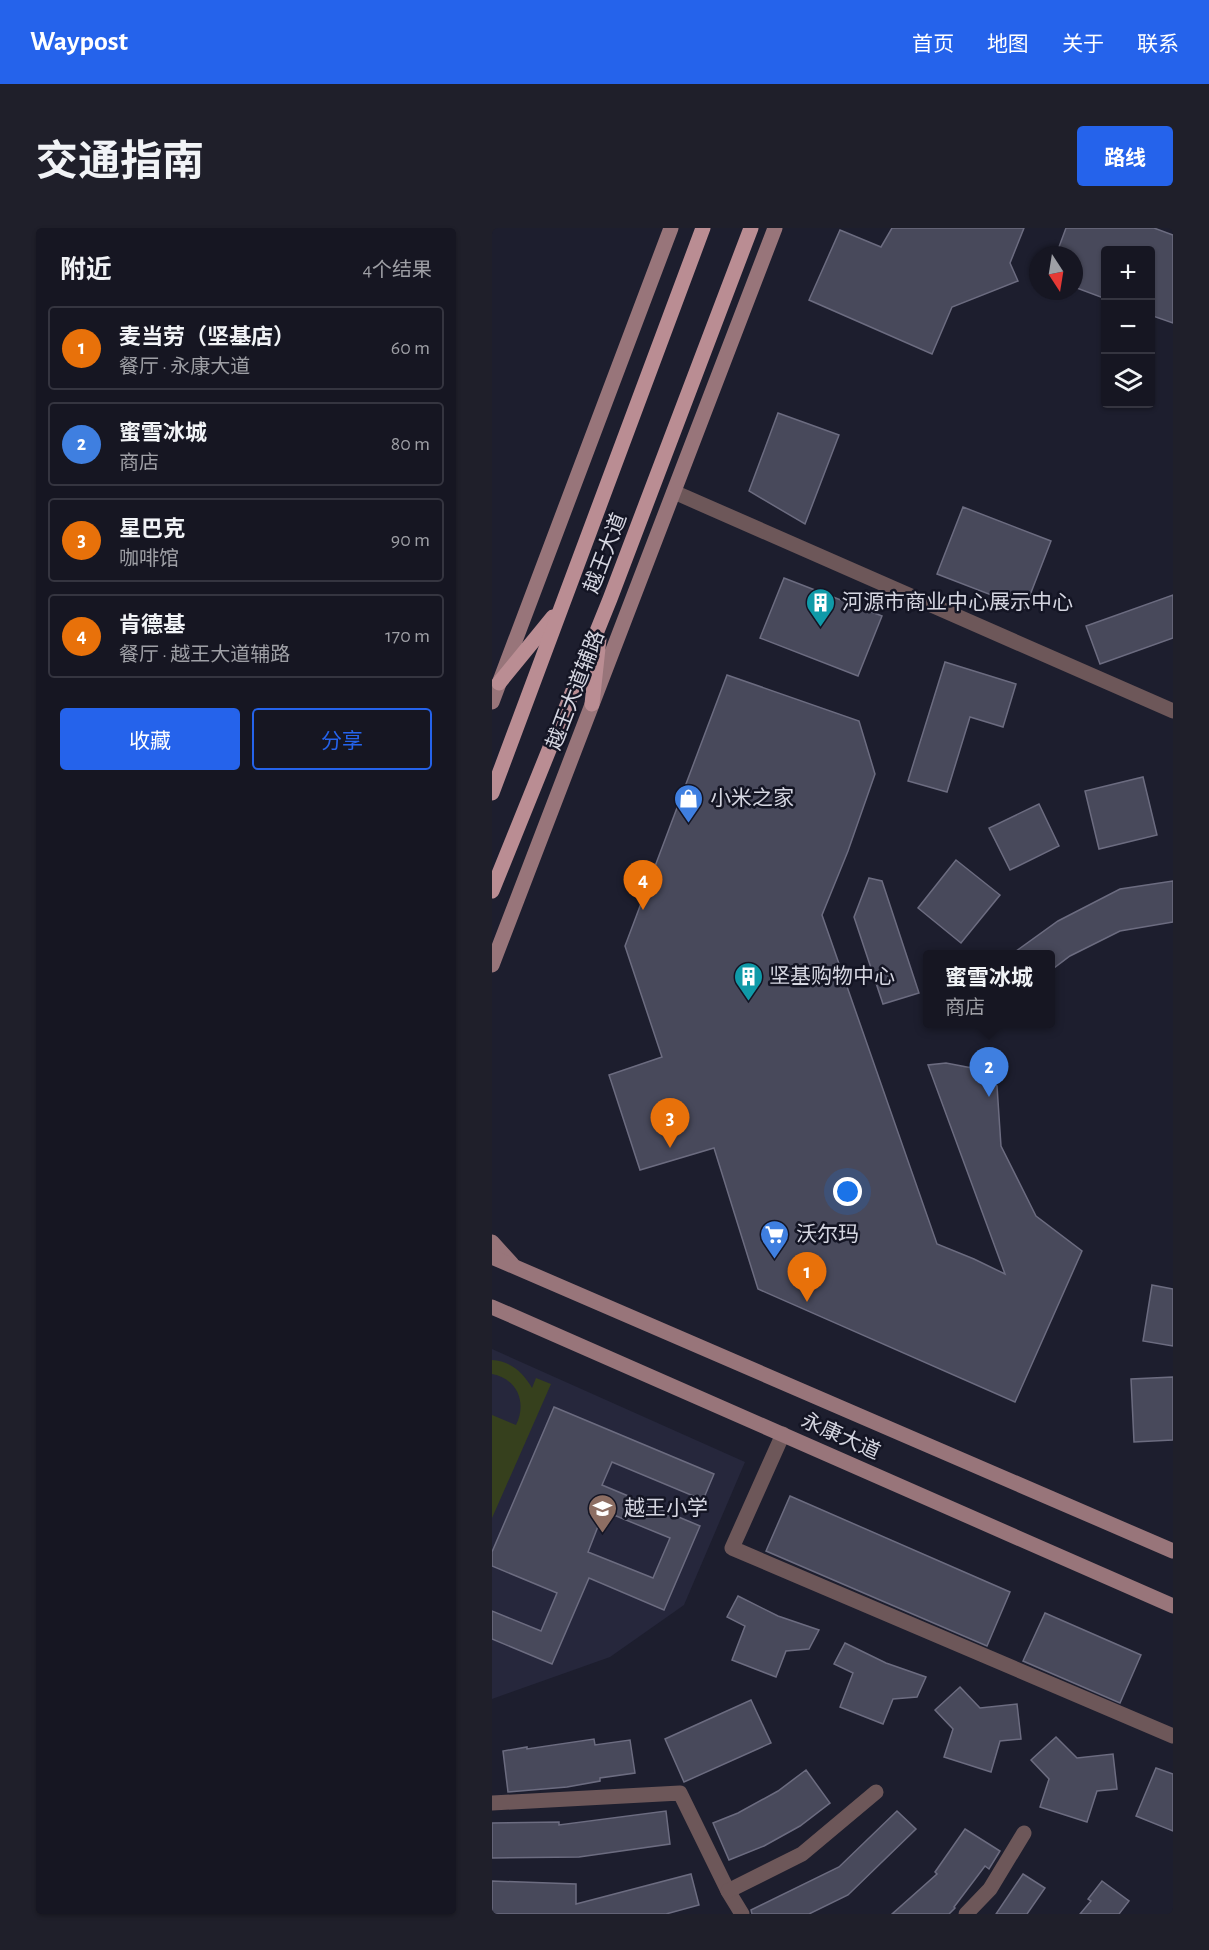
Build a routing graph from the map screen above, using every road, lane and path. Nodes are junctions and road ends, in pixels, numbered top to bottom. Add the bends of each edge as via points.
1 (671, 228) edge
2 (703, 228) edge
3 (751, 228) edge
4 (775, 228) edge
5 (674, 492) junction
6 (562, 605) junction
7 (602, 619) junction
8 (499, 683) junction
9 (492, 702) edge
10 (592, 704) junction
11 (1173, 711) edge
12 (492, 793) edge
13 (492, 891) edge
14 (492, 965) edge
15 (492, 1242) edge
16 (492, 1257) edge
17 (516, 1268) junction
18 (495, 1310) edge
19 (783, 1434) junction
20 (1173, 1551) edge
21 (1173, 1606) edge
22 (1173, 1736) edge
23 (876, 1792) dead end
24 (492, 1803) edge
25 (1024, 1833) dead end
26 (728, 1892) junction
27 (741, 1914) edge
28 (966, 1914) edge

1 - 8 main road
2 - 6 main road, 越王大道
3 - 7 main road, 越王大道
4 - 5 main road, 越王大道辅路
5 - 10 main road, 越王大道辅路
5 - 11 street
6 - 8 main road
6 - 12 main road, 越王大道
7 - 10 main road
7 - 13 main road, 越王大道
8 - 9 main road
10 - 14 main road, 越王大道辅路
15 - 17 main road
16 - 17 main road, 永康大道
17 - 20 main road, 永康大道
18 - 19 main road, 永康大道
19 - 21 main road, 永康大道
19 - 22 street via 732,1548
23 - 26 street via 802,1854
24 - 26 street via 680,1792
25 - 28 street via 990,1889
26 - 27 street

